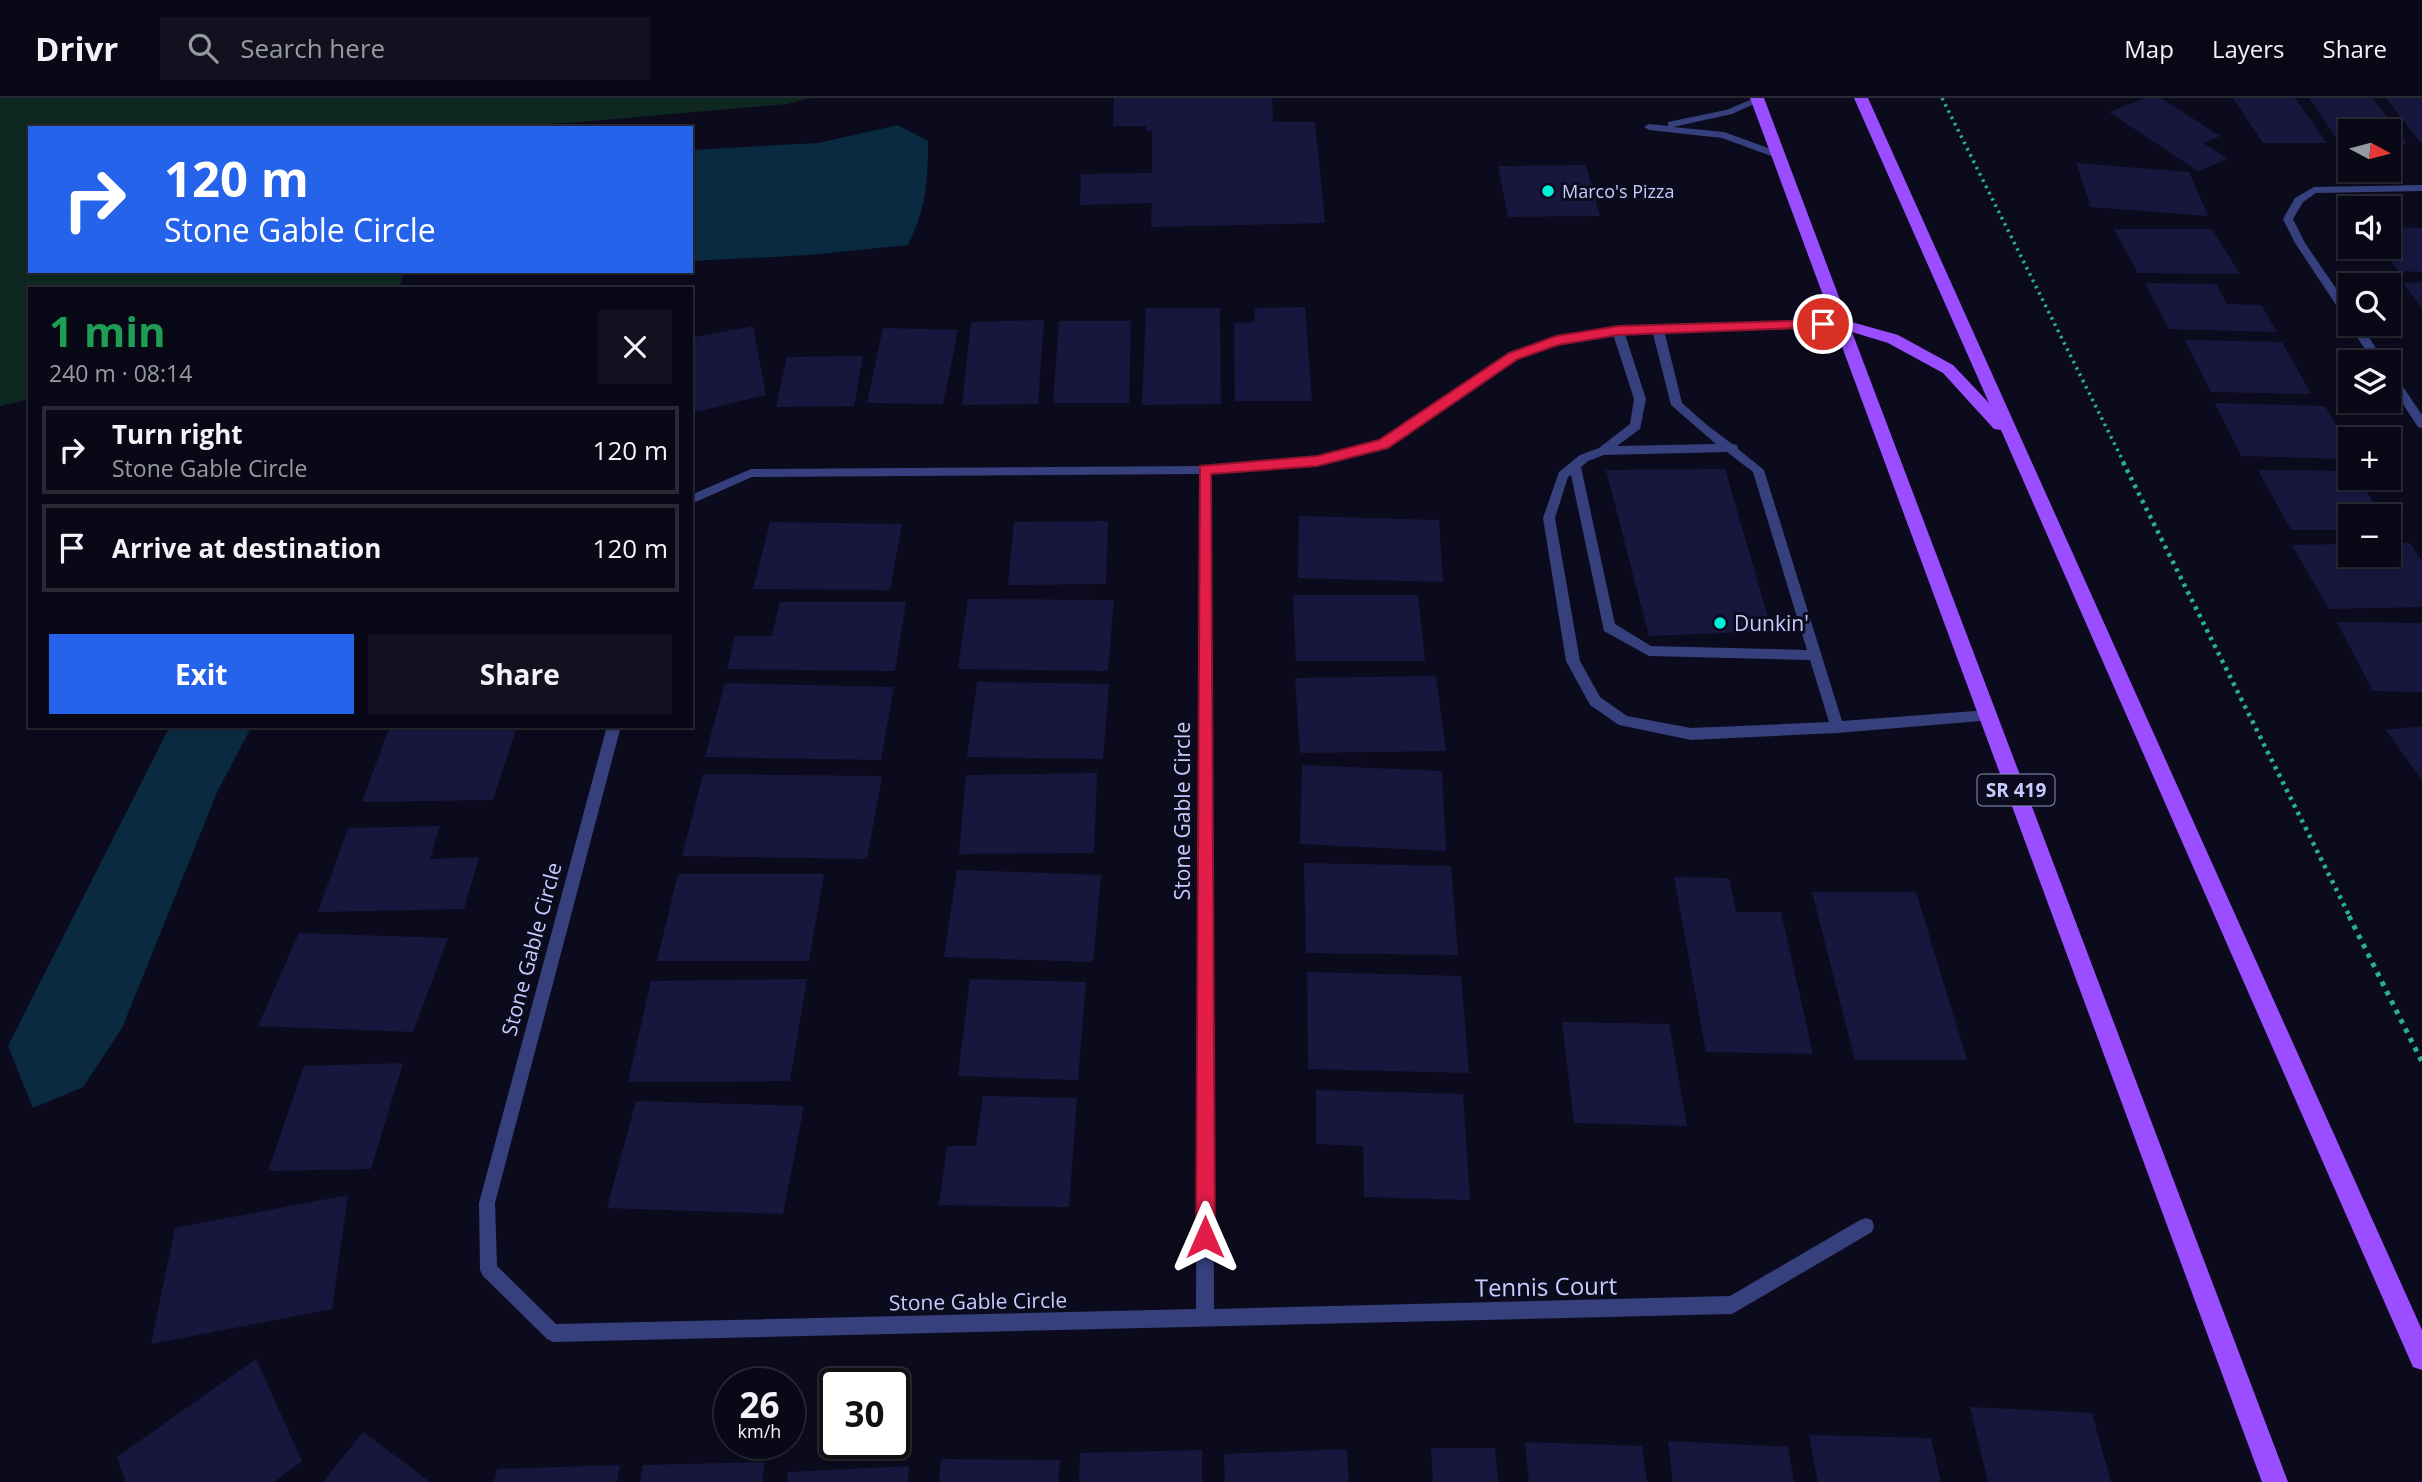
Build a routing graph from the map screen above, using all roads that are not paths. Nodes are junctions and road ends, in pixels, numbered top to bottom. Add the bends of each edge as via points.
1 (1861, 98) edge
2 (1757, 99) edge
3 (1778, 155) junction
4 (2422, 188) edge
5 (2338, 299) edge
6 (1841, 324) junction
7 (1658, 330) junction
8 (1618, 331) junction
9 (2401, 393) edge
10 (2422, 424) edge
11 (2010, 437) junction
12 (1733, 448) junction
13 (1603, 451) junction
14 (1575, 465) junction
15 (1205, 470) junction
16 (693, 499) edge
17 (1815, 655) junction
18 (1988, 716) junction
19 (1837, 727) junction
20 (613, 728) edge
21 (1866, 1226) dead end
22 (1205, 1319) junction
23 (2422, 1358) edge
24 (2276, 1482) edge

1 - 11 main road
2 - 3 main road, SR 419
2 - 3 street via 1719,115 1649,127 1724,135
3 - 6 main road, SR 419
4 - 5 street via 2314,190 2299,200 2288,219
6 - 7 street
6 - 11 main road via 1893,339 1948,369
6 - 18 main road, SR 419
7 - 8 street
7 - 12 street via 1677,405
8 - 13 street via 1640,399 1636,426
8 - 15 street via 1556,341 1513,356 1384,444 1317,461
9 - 10 street
11 - 23 main road
12 - 13 street
12 - 17 street via 1758,470
13 - 14 street
14 - 17 street via 1609,627 1649,651
14 - 19 street via 1563,475 1549,518 1573,661 1595,701 1624,721 1691,734
15 - 16 street via 751,473
15 - 22 street, Stone Gable Circle
17 - 19 street
18 - 19 street
18 - 24 main road, SR 419
20 - 22 street, Stone Gable Circle via 487,1203 489,1270 553,1333
21 - 22 street, Tennis Court via 1732,1305

